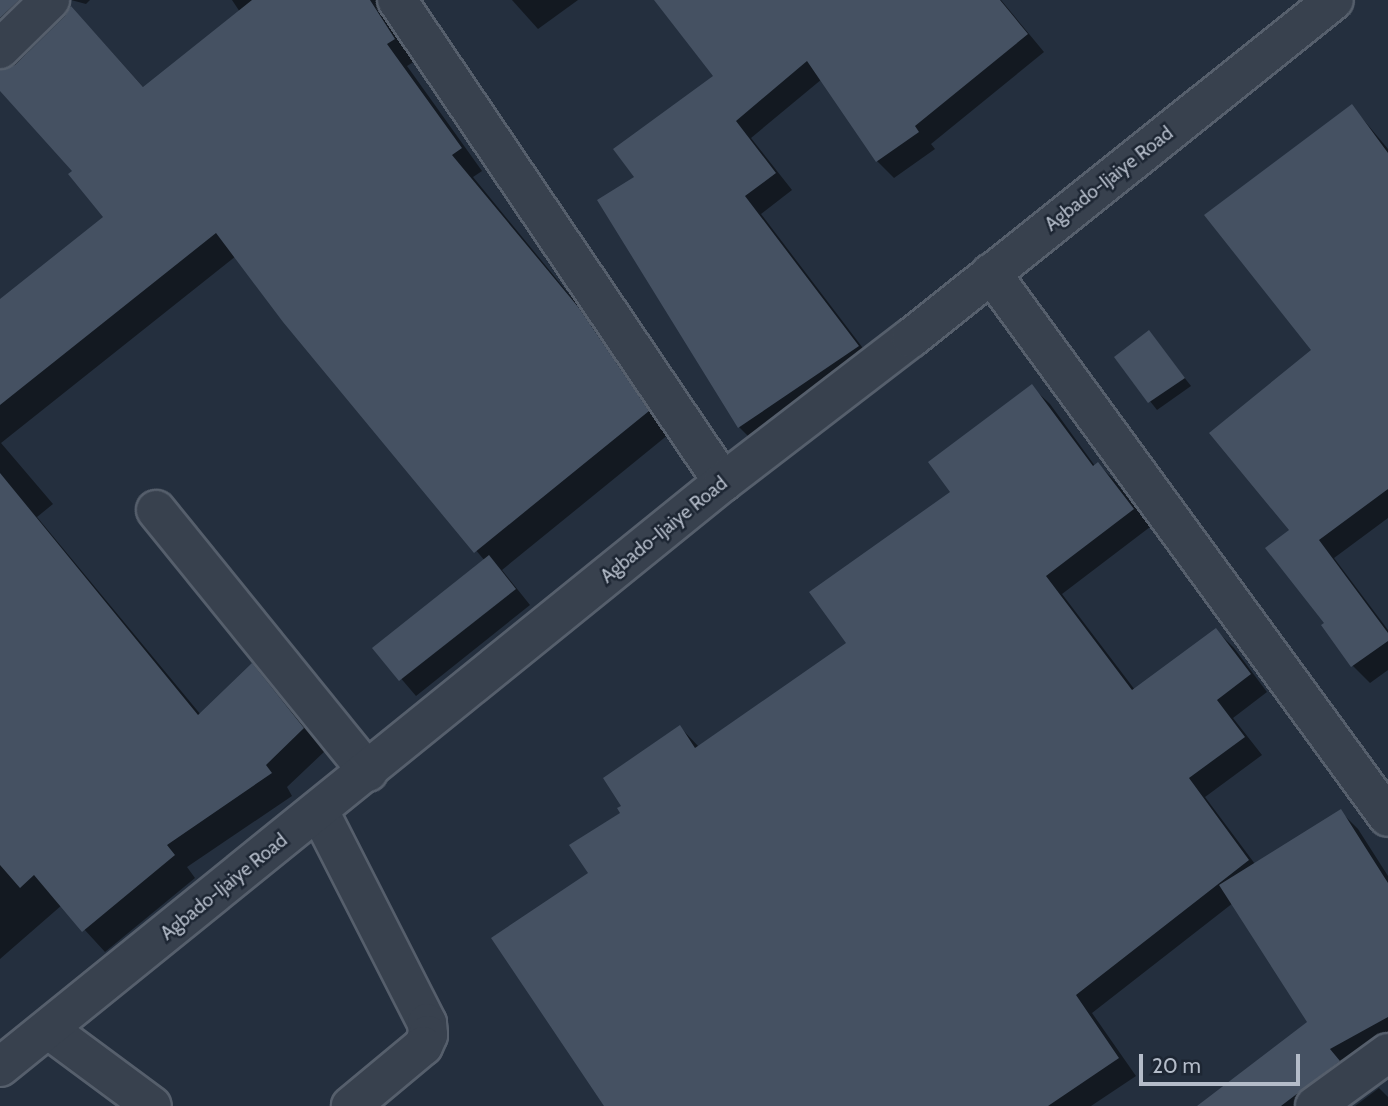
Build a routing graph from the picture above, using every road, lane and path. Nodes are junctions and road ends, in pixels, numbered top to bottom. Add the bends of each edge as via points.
1 (50, 0) edge
2 (397, 0) edge
3 (1334, 0) edge
4 (0, 49) edge
5 (991, 273) junction
6 (723, 482) junction
7 (156, 510) dead end
8 (368, 772) junction
9 (319, 811) junction
10 (1388, 817) edge
11 (48, 1028) junction
12 (1388, 1053) edge
13 (0, 1067) edge
14 (152, 1106) edge
15 (351, 1106) edge
16 (1315, 1106) edge

1 - 4 street
2 - 6 street
3 - 5 street, Agbado-Ijaiye Road
5 - 6 street, Agbado-Ijaiye Road
5 - 10 street
6 - 8 street, Agbado-Ijaiye Road
7 - 8 street
8 - 9 street, Agbado-Ijaiye Road
9 - 11 street, Agbado-Ijaiye Road
9 - 15 street via 427,1023 423,1046
11 - 13 street, Agbado-Ijaiye Road
11 - 14 street
12 - 16 street

